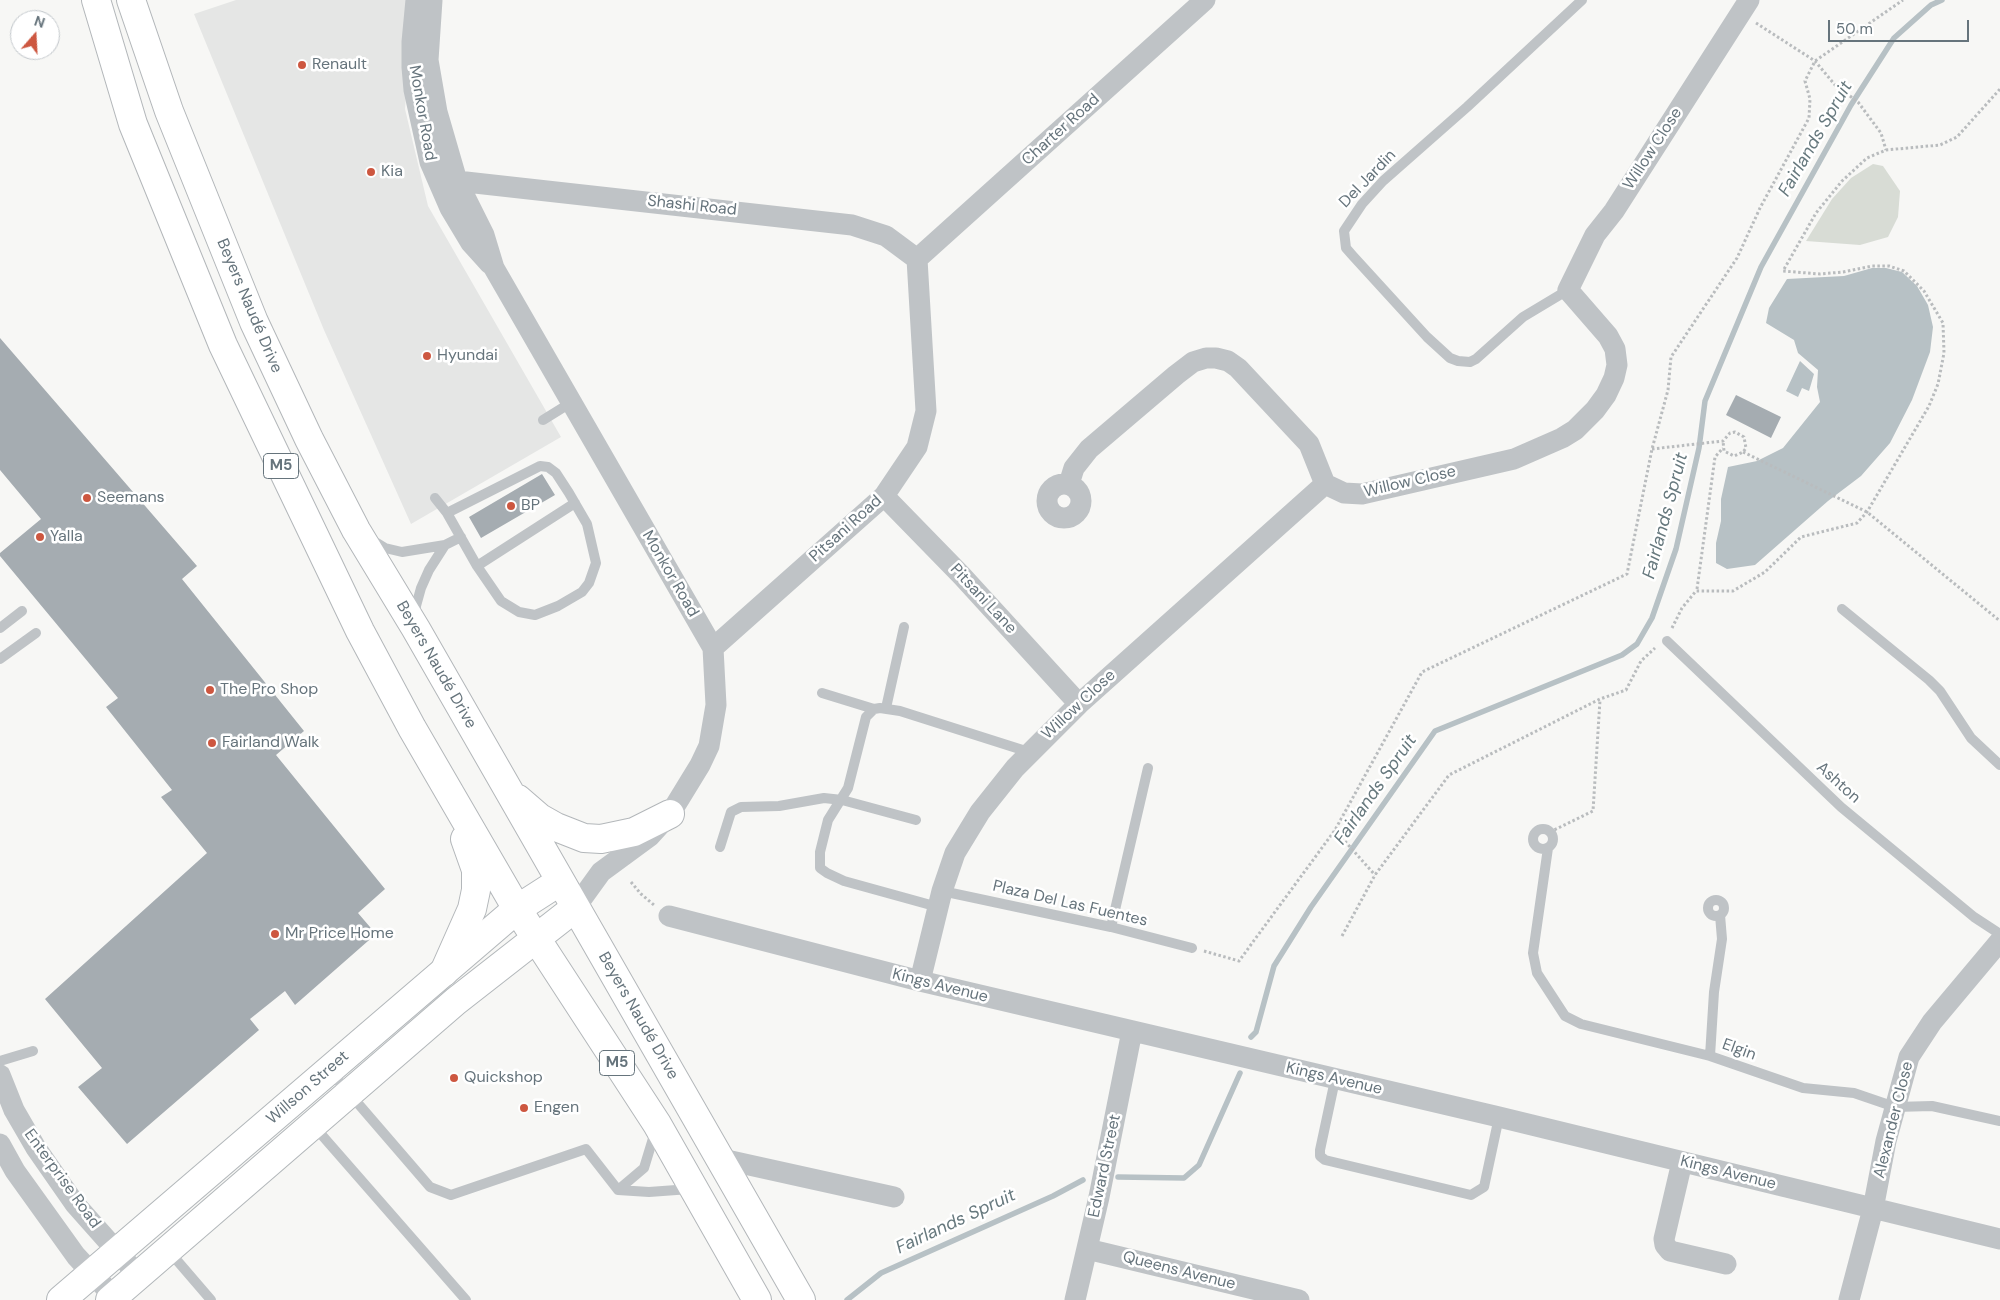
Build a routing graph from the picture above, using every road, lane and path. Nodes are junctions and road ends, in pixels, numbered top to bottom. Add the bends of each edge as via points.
1 (96, 0) edge
2 (131, 0) edge
3 (416, 0) edge
4 (432, 0) edge
5 (1205, 0) edge
6 (1582, 0) edge
7 (1903, 0) edge
8 (1745, 6) edge
9 (1815, 62) junction
10 (2000, 89) edge
11 (1886, 150) junction
12 (457, 181) junction
13 (917, 259) junction
14 (494, 268) junction
15 (1568, 290) junction
16 (572, 402) junction
17 (543, 420) dead end
18 (1723, 440) junction
19 (1723, 448) junction
20 (1652, 449) junction
21 (1743, 452) junction
22 (1069, 484) dead end
23 (1326, 484) junction
24 (884, 496) junction
25 (434, 498) dead end
26 (575, 503) junction
27 (1867, 512) junction
28 (447, 514) junction
29 (356, 530) junction
30 (461, 537) junction
31 (445, 545) junction
32 (477, 566) junction
33 (1697, 589) dead end
34 (1842, 609) dead end
35 (22, 610) dead end
36 (2000, 621) edge
37 (904, 627) dead end
38 (0, 628) edge
39 (416, 629) junction
40 (36, 633) dead end
41 (1668, 641) junction
42 (713, 648) junction
43 (0, 659) edge
44 (822, 693) dead end
45 (1600, 699) junction
46 (1079, 704) junction
47 (886, 708) junction
48 (874, 709) junction
49 (412, 728) junction
50 (1029, 752) junction
51 (2000, 765) edge
52 (1148, 768) dead end
53 (502, 781) junction
54 (842, 800) junction
55 (670, 814) junction
56 (916, 820) dead end
57 (1335, 830) junction
58 (1550, 832) junction
59 (720, 847) dead end
60 (1548, 848) junction
61 (601, 872) junction
62 (1375, 875) junction
63 (559, 882) junction
64 (631, 882) dead end
65 (940, 899) junction
66 (575, 908) junction
67 (518, 909) junction
68 (1720, 915) dead end
69 (669, 916) joint
70 (1111, 927) junction
71 (2000, 934) edge
72 (1342, 936) dead end
73 (537, 940) junction
74 (2000, 941) edge
75 (1192, 948) joint
76 (444, 972) junction
77 (920, 981) junction
78 (1132, 1031) junction
79 (33, 1051) dead end
80 (1710, 1056) junction
81 (0, 1061) edge
82 (329, 1070) junction
83 (0, 1075) edge
84 (1335, 1080) junction
85 (348, 1094) junction
86 (1895, 1107) junction
87 (1499, 1117) junction
88 (2000, 1121) edge
89 (312, 1124) junction
90 (657, 1124) junction
91 (0, 1144) edge
92 (722, 1159) junction
93 (1682, 1162) junction
94 (694, 1189) junction
95 (618, 1190) junction
96 (894, 1197) dead end
97 (1873, 1209) junction
98 (2000, 1239) edge
99 (1088, 1249) junction
100 (168, 1250) junction
101 (116, 1252) junction
102 (1726, 1264) dead end
103 (90, 1273) junction
104 (138, 1275) junction
105 (112, 1298) edge
106 (61, 1300) edge
107 (212, 1300) edge
108 (466, 1300) edge
109 (757, 1300) edge
110 (801, 1300) edge
111 (1075, 1300) edge
112 (1299, 1300) edge
113 (1849, 1300) edge

1 - 49 main road, M5 via 133,124 223,345 360,631
2 - 29 main road, Beyers Naudé Drive / M5 via 169,111 254,322
3 - 14 street, Monkor Road via 412,67 430,162 450,208 471,243
4 - 12 street, Monkor Road via 430,78
5 - 13 street, Charter Road
6 - 15 lane, Del Jardin via 1383,181 1344,231 1346,248 1353,256 1427,337 1450,358 1458,361 1476,359 1523,316
7 - 9 path
8 - 9 path
8 - 15 street, Willow Close via 1614,211 1595,235
9 - 11 path via 1835,85 1858,102 1881,133
9 - 20 path via 1805,81 1810,99 1809,118 1737,258 1671,358 1668,390
10 - 11 path via 1957,137 1940,145
11 - 27 path via 1867,158 1842,181 1816,213 1783,271 1820,274 1889,266 1904,271 1924,291 1943,323 1944,353 1930,406
12 - 13 street, Shashi Road via 852,225 886,236
12 - 14 street, Monkor Road via 484,234
13 - 24 street, Pitsani Road via 926,411 916,447
14 - 16 street, Monkor Road
15 - 23 street, Willow Close via 1608,336 1615,349 1617,365 1606,395 1575,430 1514,459 1362,494 1344,493
16 - 17 lane
16 - 42 street, Monkor Road
18 - 19 path
18 - 20 path
18 - 21 path via 1730,433 1740,434 1746,442
19 - 21 path via 1734,456
19 - 33 path via 1715,457
20 - 57 path via 1627,574 1422,672
21 - 27 path
22 - 23 street via 1074,468 1089,449 1194,362 1216,358 1238,368 1309,444
23 - 46 street, Willow Close
24 - 42 street, Pitsani Road
24 - 46 street, Pitsani Lane
25 - 28 lane
26 - 28 lane via 556,473 540,466
26 - 32 lane
26 - 32 lane via 587,524 596,563 582,592 535,615 519,612 501,601
27 - 36 path
27 - 41 path via 1857,523 1801,537 1765,572 1733,591 1696,591 1673,623
28 - 30 lane
29 - 31 lane via 385,548 402,552
29 - 39 main road, Beyers Naudé Drive / M5
30 - 31 lane
30 - 32 lane
31 - 39 lane via 421,588 416,606
34 - 51 lane via 1929,680 1971,738
35 - 38 lane
37 - 47 lane
39 - 53 main road, Beyers Naudé Drive / M5
40 - 43 lane
41 - 45 path via 1641,661 1626,690
41 - 71 lane, Ashton via 1841,806 1974,917
42 - 55 street, Monkor Road via 716,705 709,746
44 - 48 lane
45 - 58 path via 1593,811
45 - 62 path via 1449,775
46 - 50 street, Willow Close
47 - 48 lane
47 - 50 lane
48 - 54 lane via 866,718 850,782
49 - 67 main road, M5
49 - 76 main road via 465,838 476,870 472,909
50 - 65 street, Willow Close via 964,835
52 - 70 lane
53 - 55 main road via 540,818 584,838 601,839 634,832
53 - 63 main road, Beyers Naudé Drive / M5
54 - 56 lane
54 - 59 lane via 816,798 778,806 736,808 728,818
54 - 65 lane, Plaza Del Las Fuentes via 828,820 820,852 820,868 844,880
55 - 61 street, Monkor Road via 650,836
57 - 62 path
57 - 75 path via 1239,961
58 - 60 lane via 1553,837
58 - 60 lane via 1544,829 1533,836 1536,847
60 - 80 lane via 1532,953 1537,973 1558,1008 1565,1016 1581,1024
61 - 63 street, Monkor Road
61 - 66 street, Monkor Road
62 - 72 path
63 - 66 main road, Beyers Naudé Drive / M5
63 - 67 main road, Willson Street
64 - 69 path
65 - 70 lane, Plaza Del Las Fuentes
65 - 77 street, Willow Close
66 - 73 main road, Willson Street
66 - 92 main road, Beyers Naudé Drive / M5
67 - 73 main road, M5
67 - 76 main road, Willson Street
68 - 80 lane, Elgin via 1722,940 1714,992
69 - 77 street, Kings Avenue
70 - 75 lane, Plaza Del Las Fuentes
73 - 85 main road, Willson Street via 456,1001
73 - 90 main road, M5
74 - 86 street, Alexander Close via 1918,1042 1909,1057
76 - 82 main road, Willson Street
77 - 78 street, Kings Avenue
78 - 84 street, Kings Avenue
78 - 99 street, Edward Street
79 - 81 lane
80 - 86 lane, Elgin via 1803,1088 1854,1093
82 - 85 lane
82 - 101 main road, Willson Street
83 - 101 street, Enterprise Road via 14,1110 36,1148
84 - 87 street, Kings Avenue
84 - 87 lane via 1320,1156 1325,1160 1471,1195 1484,1188
85 - 89 main road, Willson Street
85 - 95 lane via 430,1186 451,1194 586,1149
86 - 88 lane via 1932,1106
86 - 97 street, Alexander Close
87 - 93 street, Kings Avenue
89 - 100 main road, Willson Street
89 - 108 lane
90 - 94 main road, M5
90 - 95 lane via 644,1168
91 - 103 street, Enterprise Road via 15,1171
92 - 96 street
92 - 110 main road, Beyers Naudé Drive / M5
93 - 97 street, Kings Avenue
93 - 102 street via 1665,1245 1670,1251
94 - 95 lane
94 - 109 main road, M5
97 - 98 street, Kings Avenue
97 - 113 street, Alexander Close
99 - 111 street, Edward Street
99 - 112 street, Queens Avenue
100 - 104 main road, Willson Street
100 - 107 lane
101 - 103 main road, Willson Street
101 - 104 street, Enterprise Road
103 - 105 street, Enterprise Road
103 - 106 main road, Willson Street
104 - 105 main road, Willson Street

